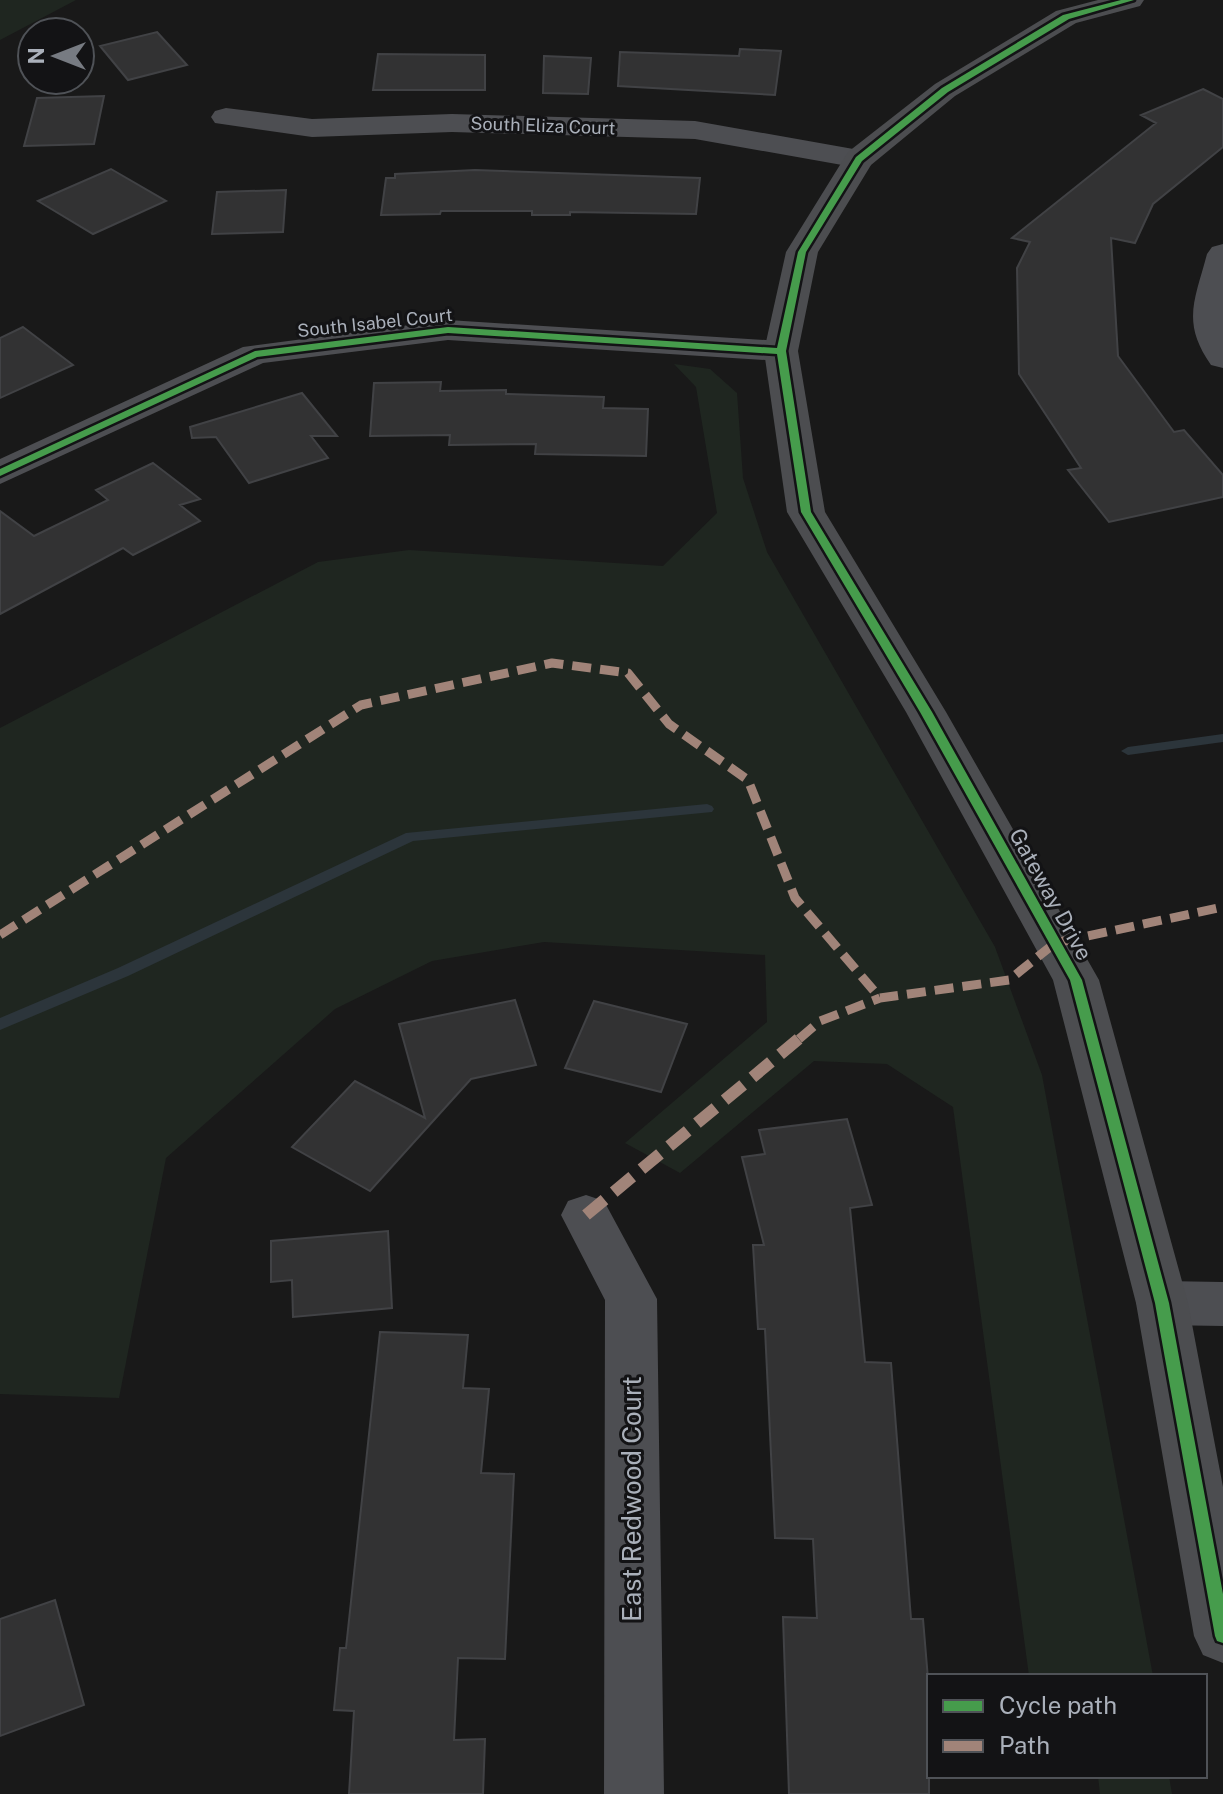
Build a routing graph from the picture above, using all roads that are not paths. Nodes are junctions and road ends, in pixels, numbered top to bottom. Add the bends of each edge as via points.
1 (1130, 0) edge
2 (226, 117) dead end
3 (859, 159) junction
4 (1223, 254) edge
5 (781, 351) junction
6 (1223, 358) edge
7 (0, 473) edge
8 (586, 1215) dead end
9 (1162, 1303) junction
10 (1223, 1304) edge
11 (1223, 1636) edge
12 (634, 1794) edge

1 - 3 street via 1066,17 945,90
2 - 3 street, South Eliza Court via 312,128 452,123 695,130
3 - 5 street via 802,252
4 - 6 street via 1207,318
5 - 7 street, South Isabel Court via 448,330 255,354
5 - 9 street, Gateway Drive via 806,512 1076,980
8 - 12 street, East Redwood Court via 631,1299
9 - 10 street
9 - 11 street, Gateway Drive

